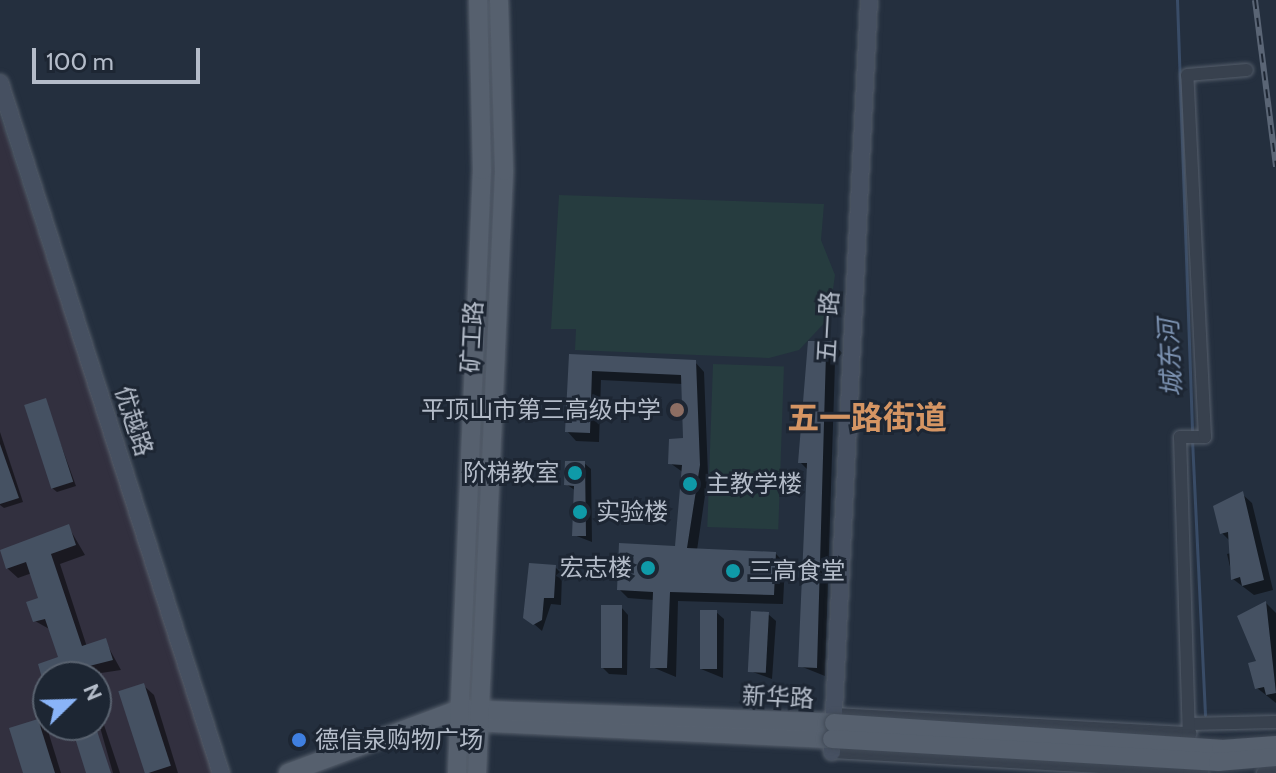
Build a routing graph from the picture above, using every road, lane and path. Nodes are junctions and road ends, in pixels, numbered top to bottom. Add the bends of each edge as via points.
1 (478, 0) edge
2 (499, 0) edge
3 (869, 0) edge
4 (1247, 70) dead end
5 (0, 83) edge
6 (460, 714) junction
7 (480, 716) junction
8 (1276, 722) edge
9 (1189, 728) junction
10 (833, 732) junction
11 (1276, 743) edge
12 (1276, 757) edge
13 (1276, 771) edge
14 (1190, 772) edge
15 (221, 773) edge
16 (288, 773) edge
17 (314, 773) edge
18 (457, 773) edge
19 (477, 773) edge
20 (1202, 773) edge
21 (1263, 773) edge

1 - 6 main road, 矿工路 via 485,75
2 - 7 main road, 矿工路 via 504,171
3 - 10 street, 五一路
4 - 9 street via 1187,75 1200,437 1180,437
5 - 15 street, 优越路
6 - 7 main road, 新华路
6 - 16 main road, 新华路
6 - 17 main road, 新华路
6 - 18 main road, 矿工路
7 - 10 main road, 新华路
7 - 19 main road, 矿工路
8 - 9 street
9 - 10 street
9 - 14 street
10 - 11 main road, 新华路, bridge via 1221,749
10 - 12 main road, 新华路, bridge via 1218,762
10 - 14 street
13 - 21 street
14 - 20 street

